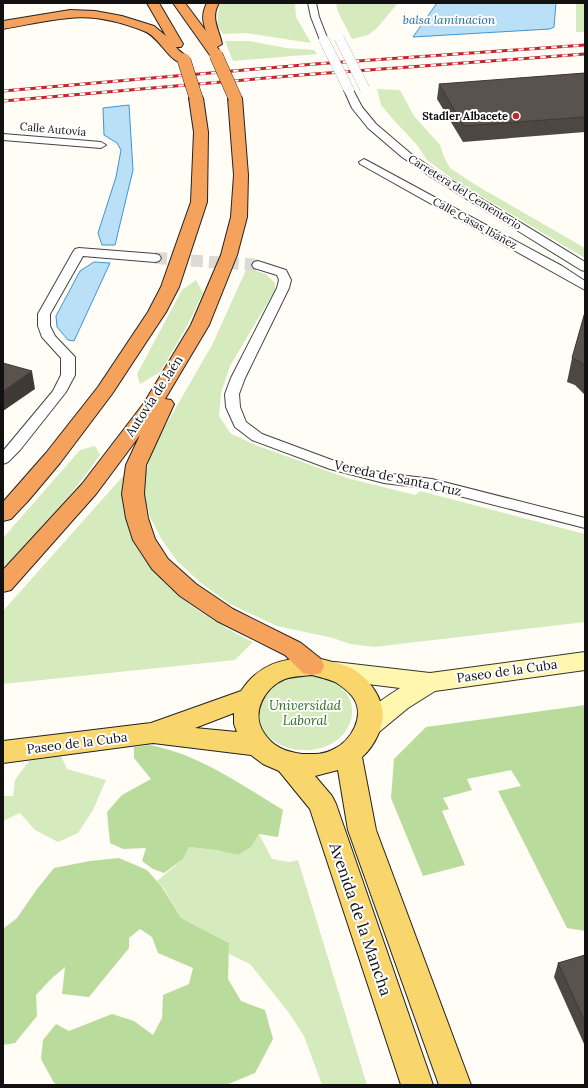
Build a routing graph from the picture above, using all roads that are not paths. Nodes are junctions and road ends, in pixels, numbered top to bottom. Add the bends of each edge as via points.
1 (85, 3) edge
2 (153, 3) edge
3 (179, 3) edge
4 (214, 3) edge
5 (312, 3) edge
6 (3, 18) edge
7 (3, 25) edge
8 (339, 38) dead end
9 (216, 55) junction
10 (184, 60) junction
11 (365, 89) dead end
12 (3, 137) edge
13 (101, 145) dead end
14 (364, 162) dead end
15 (154, 258) tunnel mouth
16 (258, 265) tunnel mouth
17 (585, 268) edge
18 (585, 286) edge
19 (200, 325) junction
20 (3, 459) edge
21 (3, 514) edge
22 (585, 523) edge
23 (3, 584) edge
24 (585, 661) edge
25 (323, 668) junction
26 (430, 682) junction
27 (248, 698) junction
28 (370, 725) junction
29 (152, 733) junction
30 (257, 745) junction
31 (3, 752) edge
32 (348, 754) junction
33 (287, 762) junction
34 (417, 1085) edge
35 (455, 1085) edge

1 - 6 highway
2 - 10 highway
3 - 9 highway
4 - 9 highway via 208,17 216,41
5 - 17 street, Carretera del Cementerio, bridge via 324,40 348,90 357,108 372,126 432,173
7 - 10 highway via 70,14 118,18 150,29 165,41 174,54
8 - 11 street, bridge
9 - 19 highway, Autovía de Jaén, bridge via 235,98 241,175 239,217 229,255
10 - 21 highway, bridge via 196,98 201,132 199,202 170,287 157,312 106,390 53,458
12 - 13 street, Calle Autovía
14 - 18 street, Calle Casas Ibáñez via 558,268
15 - 20 street via 79,252 44,314 44,326 49,337 68,357 68,375 54,398
16 - 22 street, Vereda de Santa Cruz via 282,273 285,280 232,394 233,407 240,424 257,437 335,466 384,478 432,484
19 - 23 highway, Autovía de Jaén via 152,405 89,489
19 - 25 highway via 136,466 133,494 144,540 160,564 188,590 225,615 293,648
24 - 26 main road, Paseo de la Cuba
25 - 26 main road
25 - 27 main road via 291,667 272,674 258,685
25 - 28 main road via 349,678 360,687 368,699
26 - 28 main road via 399,701
27 - 29 main road, Paseo de la Cuba
27 - 30 main road via 244,714 247,730
28 - 32 main road via 364,738
29 - 30 main road, Paseo de la Cuba
29 - 31 main road, Paseo de la Cuba
30 - 33 main road via 270,756
32 - 33 main road via 329,763 308,765
32 - 35 main road via 362,830
33 - 34 main road, Avenida de la Mancha via 322,804

